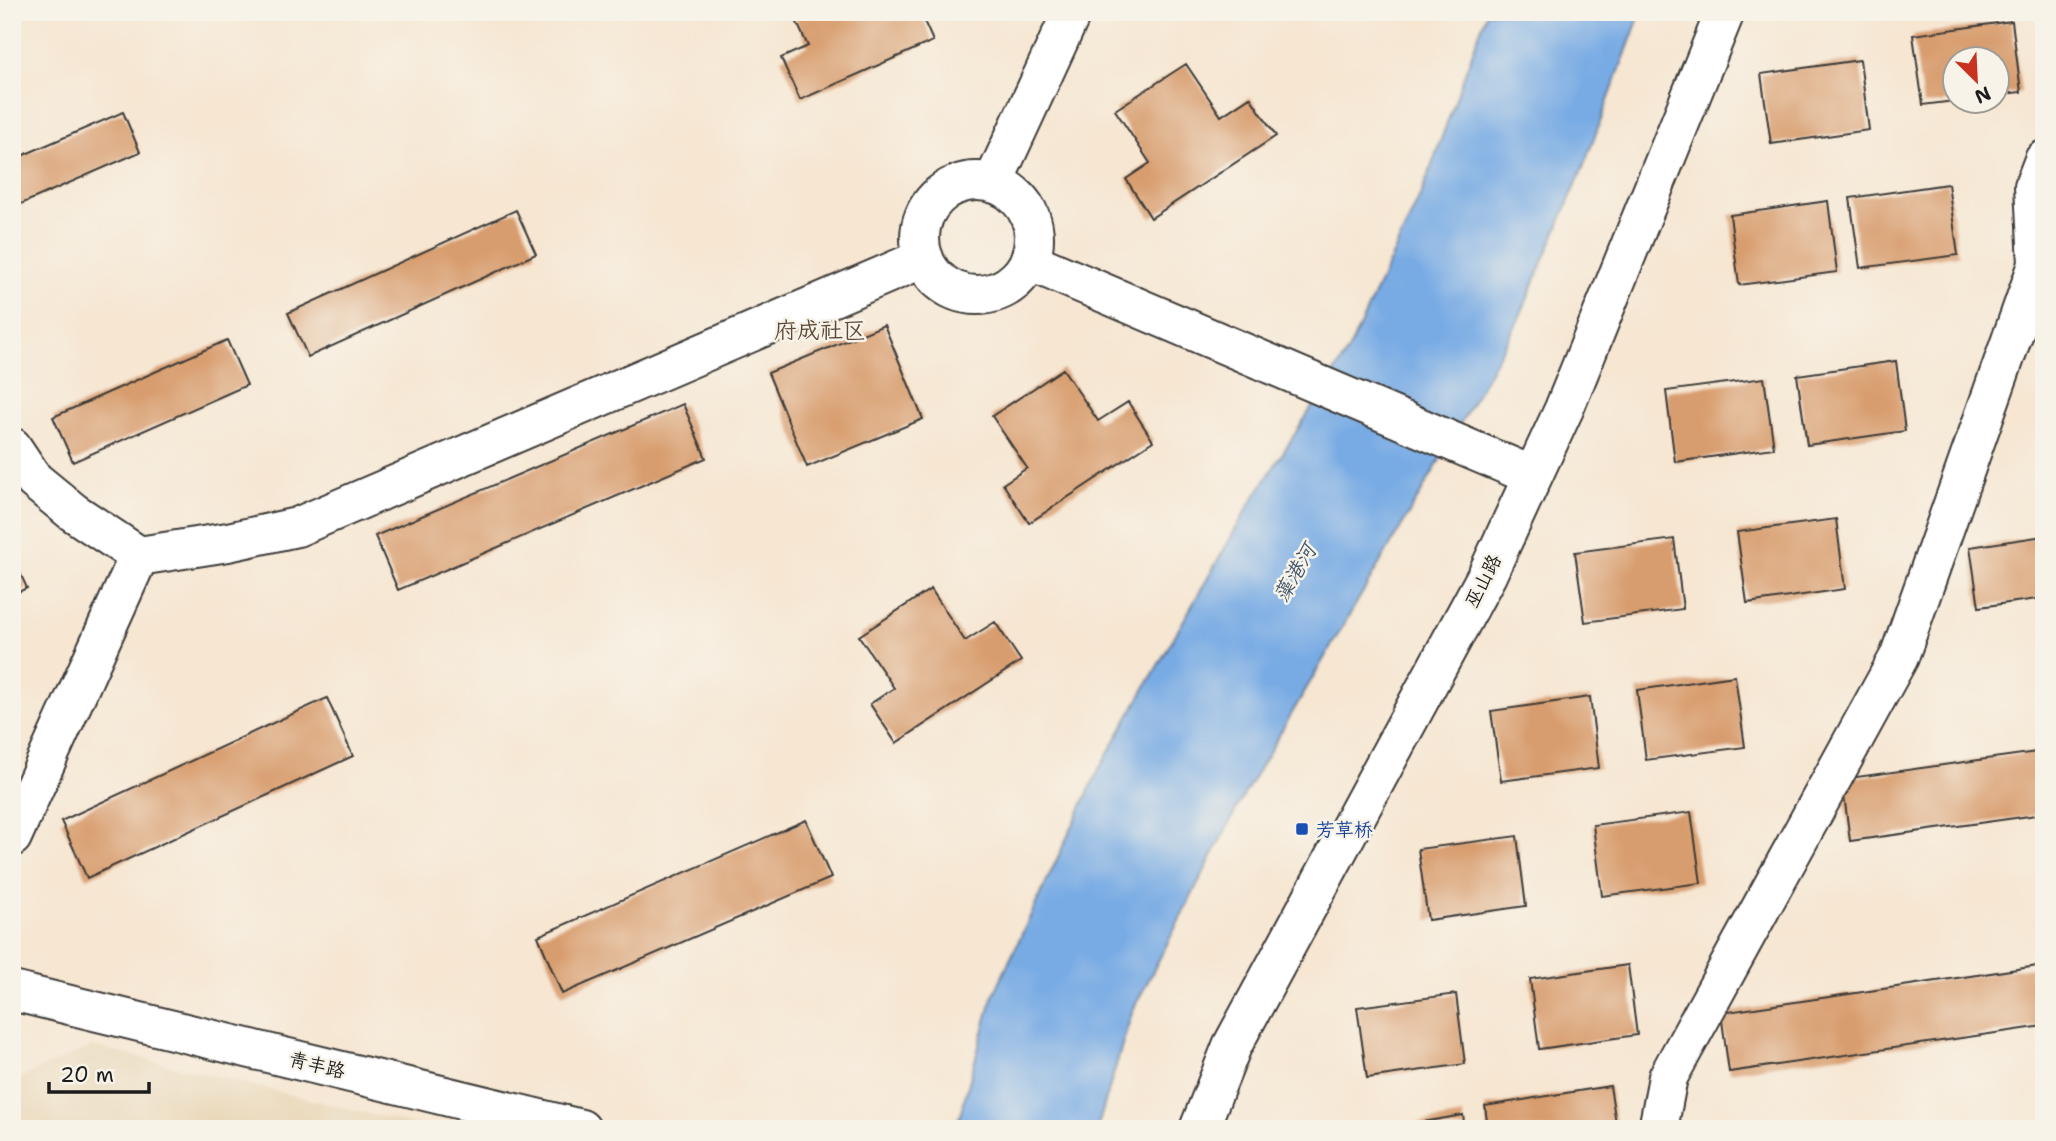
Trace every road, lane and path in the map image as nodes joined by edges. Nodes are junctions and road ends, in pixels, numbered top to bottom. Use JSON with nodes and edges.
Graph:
{"nodes":[{"id":1,"x":1072,"y":12,"type":"edge"},
{"id":2,"x":1724,"y":12,"type":"edge"},
{"id":3,"x":2044,"y":160,"type":"edge"},
{"id":4,"x":993,"y":183,"type":"junction"},
{"id":5,"x":924,"y":258,"type":"junction"},
{"id":6,"x":1029,"y":261,"type":"junction"},
{"id":7,"x":12,"y":447,"type":"edge"},
{"id":8,"x":1533,"y":476,"type":"junction"},
{"id":9,"x":139,"y":556,"type":"junction"},
{"id":10,"x":12,"y":837,"type":"edge"},
{"id":11,"x":14,"y":995,"type":"edge"},
{"id":12,"x":581,"y":1129,"type":"edge"},
{"id":13,"x":1199,"y":1129,"type":"edge"},
{"id":14,"x":1658,"y":1129,"type":"edge"}],
"edges":[{"from":1,"to":4,"type":"street"},
{"from":2,"to":8,"type":"street","name":"巫山路"},
{"from":3,"to":14,"type":"street"},
{"from":4,"to":5,"type":"street"},
{"from":4,"to":6,"type":"street"},
{"from":5,"to":6,"type":"street"},
{"from":5,"to":9,"type":"street"},
{"from":6,"to":8,"type":"street"},
{"from":7,"to":9,"type":"street"},
{"from":8,"to":13,"type":"street","name":"巫山路"},
{"from":9,"to":10,"type":"street"},
{"from":11,"to":12,"type":"street","name":"青丰路"}]}
